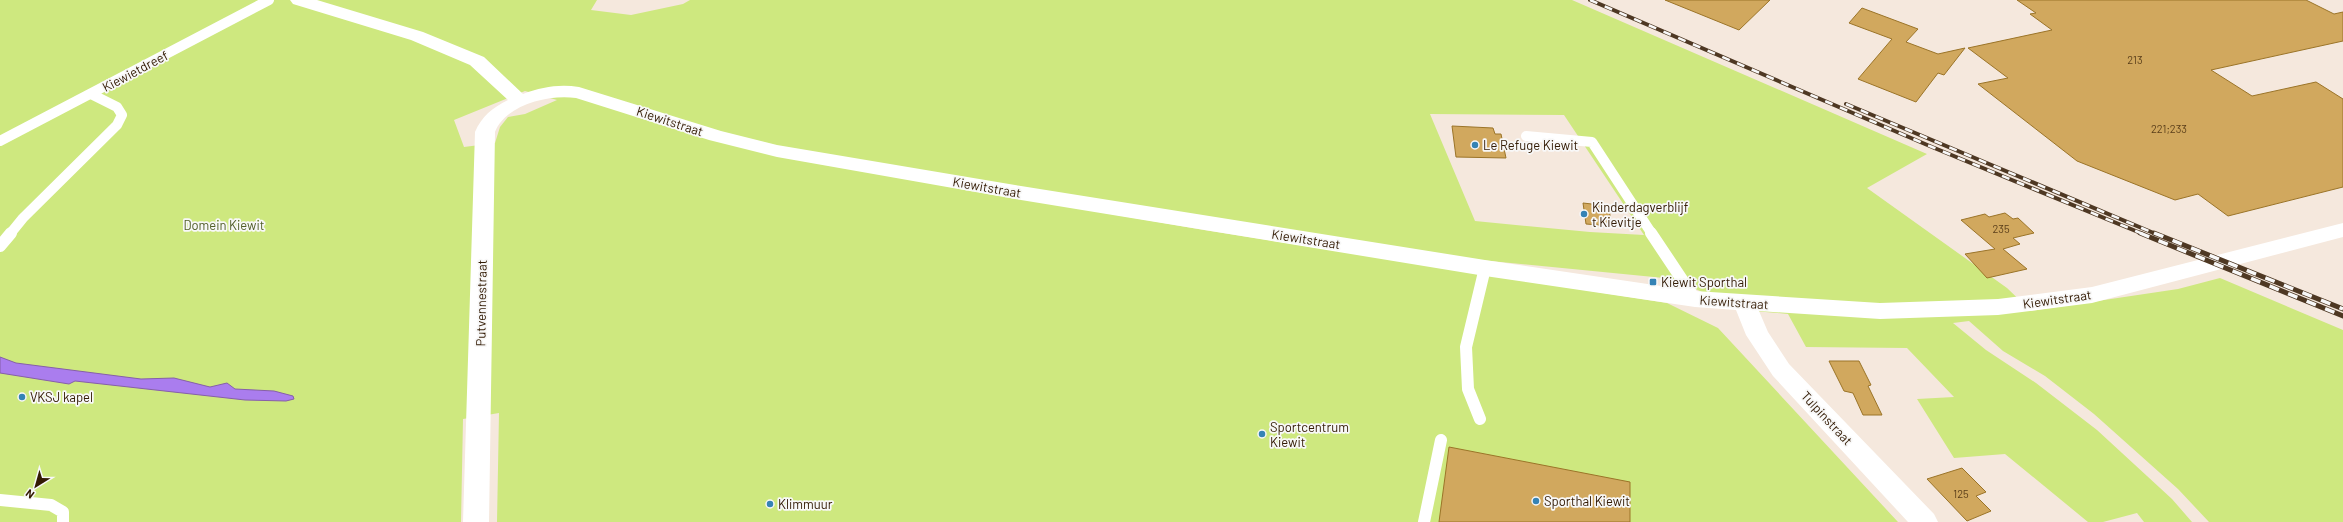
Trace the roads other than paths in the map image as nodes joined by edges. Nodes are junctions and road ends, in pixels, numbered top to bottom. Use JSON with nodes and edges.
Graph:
{"nodes":[{"id":1,"x":269,"y":0,"type":"edge"},
{"id":2,"x":299,"y":0,"type":"edge"},
{"id":3,"x":91,"y":94,"type":"junction"},
{"id":4,"x":520,"y":101,"type":"junction"},
{"id":5,"x":1526,"y":136,"type":"dead end"},
{"id":6,"x":0,"y":141,"type":"edge"},
{"id":7,"x":2343,"y":230,"type":"edge"},
{"id":8,"x":0,"y":246,"type":"edge"},
{"id":9,"x":1485,"y":268,"type":"junction"},
{"id":10,"x":1695,"y":299,"type":"junction"},
{"id":11,"x":1744,"y":303,"type":"junction"},
{"id":12,"x":1480,"y":419,"type":"dead end"},
{"id":13,"x":1441,"y":440,"type":"dead end"},
{"id":14,"x":0,"y":500,"type":"edge"},
{"id":15,"x":63,"y":522,"type":"edge"},
{"id":16,"x":476,"y":522,"type":"edge"},
{"id":17,"x":1424,"y":522,"type":"edge"},
{"id":18,"x":1925,"y":522,"type":"edge"}],
"edges":[{"from":1,"to":3,"type":"lane","name":"Kiewietdreef"},
{"from":2,"to":4,"type":"street"},
{"from":3,"to":6,"type":"lane","name":"Kiewietdreef"},
{"from":3,"to":8,"type":"lane"},
{"from":4,"to":9,"type":"street","name":"Kiewitstraat"},
{"from":4,"to":16,"type":"street","name":"Putvennestraat"},
{"from":5,"to":10,"type":"lane"},
{"from":7,"to":11,"type":"street","name":"Kiewitstraat"},
{"from":9,"to":10,"type":"street","name":"Kiewitstraat"},
{"from":9,"to":12,"type":"lane"},
{"from":10,"to":11,"type":"street","name":"Kiewitstraat"},
{"from":11,"to":18,"type":"street","name":"Tulpinstraat"},
{"from":13,"to":17,"type":"lane"},
{"from":14,"to":15,"type":"lane"}]}
